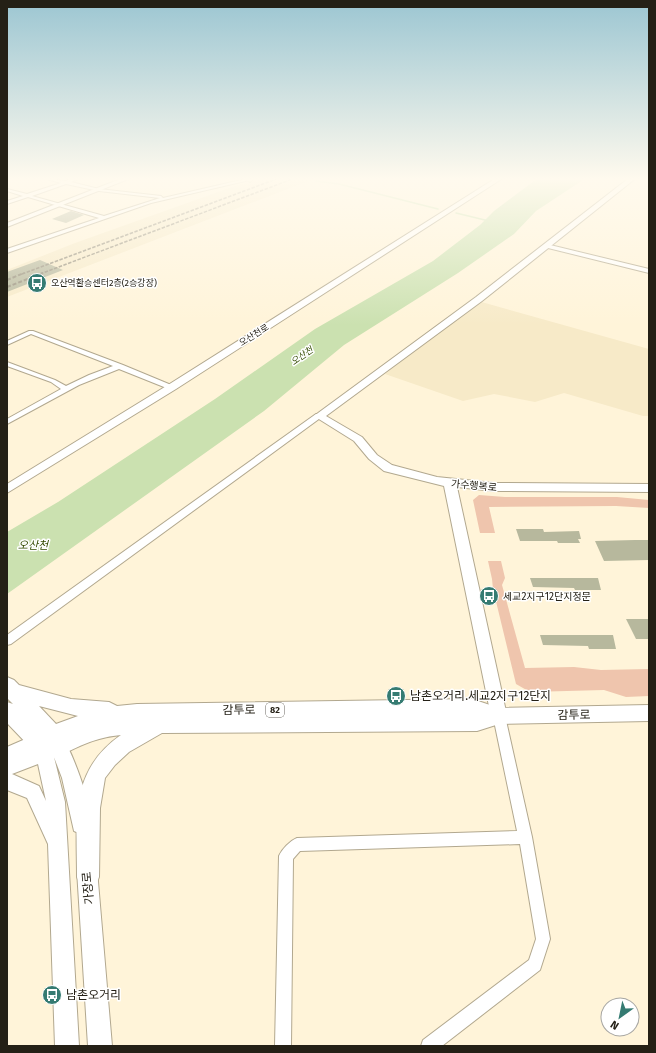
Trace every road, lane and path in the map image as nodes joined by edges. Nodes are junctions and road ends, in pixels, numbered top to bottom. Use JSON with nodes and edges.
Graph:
{"nodes":[{"id":1,"x":76,"y":227,"type":"edge"},
{"id":2,"x":423,"y":227,"type":"edge"},
{"id":3,"x":570,"y":227,"type":"edge"},
{"id":4,"x":546,"y":246,"type":"junction"},
{"id":5,"x":7,"y":251,"type":"edge"},
{"id":6,"x":649,"y":271,"type":"edge"},
{"id":7,"x":7,"y":343,"type":"edge"},
{"id":8,"x":7,"y":364,"type":"edge"},
{"id":9,"x":121,"y":366,"type":"junction"},
{"id":10,"x":172,"y":387,"type":"junction"},
{"id":11,"x":67,"y":389,"type":"junction"},
{"id":12,"x":7,"y":413,"type":"edge"},
{"id":13,"x":319,"y":416,"type":"junction"},
{"id":14,"x":16,"y":417,"type":"junction"},
{"id":15,"x":7,"y":422,"type":"edge"},
{"id":16,"x":450,"y":483,"type":"junction"},
{"id":17,"x":7,"y":488,"type":"edge"},
{"id":18,"x":649,"y":488,"type":"edge"},
{"id":19,"x":7,"y":641,"type":"edge"},
{"id":20,"x":10,"y":688,"type":"edge"},
{"id":21,"x":7,"y":710,"type":"edge"},
{"id":22,"x":137,"y":712,"type":"junction"},
{"id":23,"x":649,"y":713,"type":"edge"},
{"id":24,"x":499,"y":716,"type":"junction"},
{"id":25,"x":163,"y":724,"type":"junction"},
{"id":26,"x":48,"y":743,"type":"junction"},
{"id":27,"x":7,"y":755,"type":"edge"},
{"id":28,"x":7,"y":768,"type":"edge"},
{"id":29,"x":7,"y":782,"type":"edge"},
{"id":30,"x":525,"y":837,"type":"junction"},
{"id":31,"x":59,"y":863,"type":"junction"},
{"id":32,"x":88,"y":877,"type":"junction"},
{"id":33,"x":67,"y":1046,"type":"edge"},
{"id":34,"x":100,"y":1046,"type":"edge"},
{"id":35,"x":283,"y":1046,"type":"edge"},
{"id":36,"x":429,"y":1046,"type":"edge"}],
"edges":[{"from":1,"to":5,"type":"street"},
{"from":2,"to":10,"type":"street","name":"오산천로"},
{"from":3,"to":4,"type":"street"},
{"from":4,"to":6,"type":"street"},
{"from":4,"to":13,"type":"street"},
{"from":7,"to":9,"type":"street"},
{"from":8,"to":11,"type":"street"},
{"from":9,"to":10,"type":"street"},
{"from":9,"to":11,"type":"street"},
{"from":10,"to":17,"type":"street","name":"오산천로"},
{"from":11,"to":14,"type":"street"},
{"from":12,"to":14,"type":"street"},
{"from":13,"to":16,"type":"street","name":"가수행복로"},
{"from":13,"to":19,"type":"street"},
{"from":14,"to":15,"type":"street"},
{"from":16,"to":18,"type":"street","name":"가수행복로"},
{"from":16,"to":24,"type":"street"},
{"from":20,"to":22,"type":"main road"},
{"from":20,"to":26,"type":"main road"},
{"from":21,"to":26,"type":"main road"},
{"from":22,"to":24,"type":"main road","name":"감투로","number":"82"},
{"from":22,"to":26,"type":"main road","name":"감투로","number":"82"},
{"from":23,"to":24,"type":"main road","name":"감투로"},
{"from":24,"to":25,"type":"main road","name":"감투로"},
{"from":24,"to":30,"type":"street"},
{"from":25,"to":26,"type":"main road","name":"감투로"},
{"from":25,"to":32,"type":"main road"},
{"from":26,"to":27,"type":"street"},
{"from":26,"to":28,"type":"street"},
{"from":26,"to":31,"type":"street"},
{"from":26,"to":32,"type":"street","name":"가장로"},
{"from":29,"to":31,"type":"street"},
{"from":30,"to":35,"type":"street"},
{"from":30,"to":36,"type":"street"},
{"from":31,"to":33,"type":"street"},
{"from":32,"to":34,"type":"street","name":"가장로"}]}
